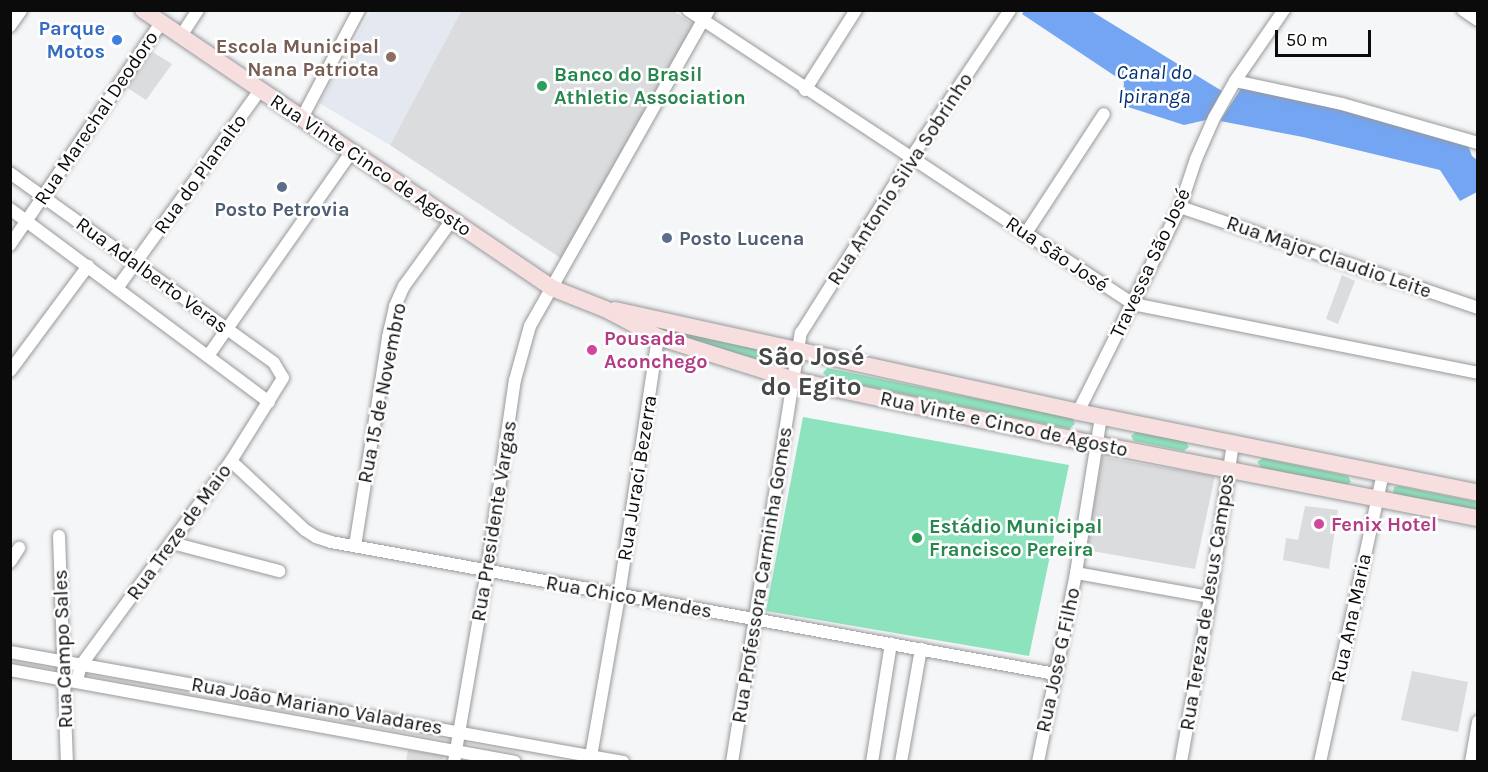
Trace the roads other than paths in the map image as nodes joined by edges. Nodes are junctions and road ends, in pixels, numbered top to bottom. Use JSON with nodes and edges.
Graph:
{"nodes":[{"id":1,"x":21,"y":10,"type":"edge"},
{"id":2,"x":143,"y":10,"type":"edge"},
{"id":3,"x":198,"y":10,"type":"edge"},
{"id":4,"x":359,"y":10,"type":"edge"},
{"id":5,"x":688,"y":10,"type":"edge"},
{"id":6,"x":856,"y":10,"type":"edge"},
{"id":7,"x":1010,"y":10,"type":"edge"},
{"id":8,"x":1284,"y":10,"type":"edge"},
{"id":9,"x":1463,"y":10,"type":"edge"},
{"id":10,"x":706,"y":16,"type":"edge"},
{"id":11,"x":1478,"y":20,"type":"edge"},
{"id":12,"x":161,"y":23,"type":"junction"},
{"id":13,"x":10,"y":26,"type":"edge"},
{"id":14,"x":181,"y":36,"type":"junction"},
{"id":15,"x":1235,"y":81,"type":"junction"},
{"id":16,"x":261,"y":89,"type":"junction"},
{"id":17,"x":806,"y":90,"type":"junction"},
{"id":18,"x":1104,"y":114,"type":"dead end"},
{"id":19,"x":302,"y":118,"type":"junction"},
{"id":20,"x":1478,"y":142,"type":"edge"},
{"id":21,"x":352,"y":151,"type":"junction"},
{"id":22,"x":911,"y":158,"type":"junction"},
{"id":23,"x":10,"y":173,"type":"edge"},
{"id":24,"x":42,"y":196,"type":"junction"},
{"id":25,"x":1180,"y":207,"type":"junction"},
{"id":26,"x":10,"y":209,"type":"edge"},
{"id":27,"x":452,"y":220,"type":"junction"},
{"id":28,"x":26,"y":221,"type":"junction"},
{"id":29,"x":1026,"y":233,"type":"junction"},
{"id":30,"x":10,"y":245,"type":"edge"},
{"id":31,"x":135,"y":263,"type":"junction"},
{"id":32,"x":88,"y":266,"type":"junction"},
{"id":33,"x":118,"y":287,"type":"junction"},
{"id":34,"x":552,"y":288,"type":"junction"},
{"id":35,"x":1132,"y":304,"type":"junction"},
{"id":36,"x":1478,"y":308,"type":"edge"},
{"id":37,"x":605,"y":309,"type":"junction"},
{"id":38,"x":227,"y":329,"type":"junction"},
{"id":39,"x":658,"y":337,"type":"junction"},
{"id":40,"x":798,"y":352,"type":"junction"},
{"id":41,"x":208,"y":356,"type":"junction"},
{"id":42,"x":10,"y":370,"type":"edge"},
{"id":43,"x":1478,"y":373,"type":"edge"},
{"id":44,"x":794,"y":380,"type":"junction"},
{"id":45,"x":281,"y":384,"type":"joint"},
{"id":46,"x":269,"y":402,"type":"junction"},
{"id":47,"x":1078,"y":412,"type":"junction"},
{"id":48,"x":1101,"y":417,"type":"junction"},
{"id":49,"x":1233,"y":443,"type":"junction"},
{"id":50,"x":1096,"y":444,"type":"junction"},
{"id":51,"x":231,"y":461,"type":"junction"},
{"id":52,"x":1228,"y":468,"type":"junction"},
{"id":53,"x":1383,"y":474,"type":"junction"},
{"id":54,"x":1478,"y":493,"type":"edge"},
{"id":55,"x":1377,"y":498,"type":"junction"},
{"id":56,"x":1478,"y":518,"type":"edge"},
{"id":57,"x":59,"y":536,"type":"dead end"},
{"id":58,"x":171,"y":543,"type":"junction"},
{"id":59,"x":355,"y":546,"type":"junction"},
{"id":60,"x":19,"y":548,"type":"dead end"},
{"id":61,"x":10,"y":562,"type":"edge"},
{"id":62,"x":279,"y":571,"type":"dead end"},
{"id":63,"x":487,"y":571,"type":"junction"},
{"id":64,"x":1076,"y":573,"type":"junction"},
{"id":65,"x":619,"y":595,"type":"junction"},
{"id":66,"x":1210,"y":597,"type":"junction"},
{"id":67,"x":755,"y":619,"type":"junction"},
{"id":68,"x":891,"y":644,"type":"junction"},
{"id":69,"x":921,"y":649,"type":"junction"},
{"id":70,"x":10,"y":652,"type":"edge"},
{"id":71,"x":63,"y":662,"type":"junction"},
{"id":72,"x":81,"y":664,"type":"junction"},
{"id":73,"x":10,"y":670,"type":"edge"},
{"id":74,"x":1055,"y":674,"type":"junction"},
{"id":75,"x":63,"y":679,"type":"junction"},
{"id":76,"x":77,"y":680,"type":"junction"},
{"id":77,"x":1478,"y":722,"type":"edge"},
{"id":78,"x":459,"y":731,"type":"junction"},
{"id":79,"x":455,"y":756,"type":"edge"},
{"id":80,"x":590,"y":759,"type":"edge"},
{"id":81,"x":67,"y":762,"type":"edge"},
{"id":82,"x":515,"y":762,"type":"edge"},
{"id":83,"x":622,"y":762,"type":"edge"},
{"id":84,"x":732,"y":762,"type":"edge"},
{"id":85,"x":872,"y":762,"type":"edge"},
{"id":86,"x":900,"y":762,"type":"edge"},
{"id":87,"x":1038,"y":762,"type":"edge"},
{"id":88,"x":1181,"y":762,"type":"edge"},
{"id":89,"x":1320,"y":762,"type":"edge"},
{"id":90,"x":1471,"y":762,"type":"edge"}],
"edges":[{"from":1,"to":13,"type":"street"},
{"from":2,"to":12,"type":"main road","name":"Rua Vinte Cinco de Agosto"},
{"from":3,"to":14,"type":"street"},
{"from":4,"to":19,"type":"street"},
{"from":5,"to":10,"type":"street","name":"Rua São José"},
{"from":6,"to":17,"type":"street"},
{"from":7,"to":22,"type":"street","name":"Rua Antonio Silva Sobrinho"},
{"from":8,"to":15,"type":"street","name":"Travessa São José"},
{"from":9,"to":11,"type":"street"},
{"from":10,"to":17,"type":"street","name":"Rua São José"},
{"from":10,"to":34,"type":"street","name":"Rua Presidente Vargas"},
{"from":12,"to":14,"type":"main road","name":"Rua Vinte Cinco de Agosto"},
{"from":12,"to":24,"type":"street","name":"Rua Marechal Deodoro"},
{"from":14,"to":16,"type":"main road","name":"Rua Vinte Cinco de Agosto"},
{"from":15,"to":20,"type":"street"},
{"from":15,"to":25,"type":"street","name":"Travessa São José"},
{"from":16,"to":19,"type":"main road","name":"Rua Vinte Cinco de Agosto"},
{"from":16,"to":31,"type":"street","name":"Rua do Planalto"},
{"from":17,"to":22,"type":"street","name":"Rua São José"},
{"from":18,"to":29,"type":"street"},
{"from":19,"to":21,"type":"main road","name":"Rua Vinte Cinco de Agosto"},
{"from":21,"to":27,"type":"main road","name":"Rua Vinte Cinco de Agosto"},
{"from":21,"to":38,"type":"street"},
{"from":22,"to":29,"type":"street","name":"Rua São José"},
{"from":22,"to":40,"type":"street","name":"Rua Antonio Silva Sobrinho"},
{"from":23,"to":24,"type":"street","name":"Rua Adalberto Veras"},
{"from":24,"to":28,"type":"street","name":"Rua Marechal Deodoro"},
{"from":24,"to":31,"type":"street","name":"Rua Adalberto Veras"},
{"from":25,"to":35,"type":"street","name":"Travessa São José"},
{"from":25,"to":36,"type":"street","name":"Rua Major Claudio Leite"},
{"from":26,"to":28,"type":"street","name":"Rua Adalberto Veras"},
{"from":27,"to":34,"type":"main road","name":"Rua Vinte Cinco de Agosto"},
{"from":27,"to":59,"type":"street","name":"Rua 15 de Novembro"},
{"from":28,"to":30,"type":"street","name":"Rua Marechal Deodoro"},
{"from":28,"to":32,"type":"street","name":"Rua Adalberto Veras"},
{"from":29,"to":35,"type":"street","name":"Rua São José"},
{"from":31,"to":33,"type":"street","name":"Rua do Planalto"},
{"from":31,"to":38,"type":"street","name":"Rua Adalberto Veras"},
{"from":32,"to":33,"type":"street","name":"Rua Adalberto Veras"},
{"from":32,"to":42,"type":"street"},
{"from":33,"to":41,"type":"street","name":"Rua Adalberto Veras"},
{"from":34,"to":37,"type":"main road","name":"Rua Vinte Cinco de Agosto"},
{"from":34,"to":63,"type":"street","name":"Rua Presidente Vargas"},
{"from":35,"to":43,"type":"street","name":"Rua São José"},
{"from":35,"to":47,"type":"street","name":"Travessa São José"},
{"from":37,"to":39,"type":"main road","name":"Rua Vinte e Cinco de Agosto"},
{"from":37,"to":40,"type":"main road","name":"Rua Vinte e Cinco de Agosto"},
{"from":38,"to":41,"type":"street"},
{"from":38,"to":45,"type":"street","name":"Rua Adalberto Veras"},
{"from":39,"to":44,"type":"main road","name":"Rua Vinte e Cinco de Agosto"},
{"from":39,"to":65,"type":"street","name":"Rua Juraci Bezerra"},
{"from":40,"to":44,"type":"street","name":"Rua Professora Carminha Gomes"},
{"from":40,"to":47,"type":"main road","name":"Rua Vinte e Cinco de Agosto"},
{"from":41,"to":46,"type":"street","name":"Rua Adalberto Veras"},
{"from":44,"to":50,"type":"main road","name":"Rua Vinte e Cinco de Agosto"},
{"from":44,"to":67,"type":"street","name":"Rua Professora Carminha Gomes"},
{"from":45,"to":46,"type":"street","name":"Rua Treze de Maio"},
{"from":46,"to":51,"type":"street","name":"Rua Treze de Maio"},
{"from":47,"to":48,"type":"main road","name":"Rua Vinte e Cinco de Agosto"},
{"from":48,"to":49,"type":"main road","name":"Rua Vinte e Cinco de Agosto"},
{"from":48,"to":50,"type":"street","name":"Rua Jose G Filho"},
{"from":49,"to":52,"type":"street","name":"Rua Tereza de Jesus Campos"},
{"from":49,"to":53,"type":"main road","name":"Rua Vinte e Cinco de Agosto"},
{"from":50,"to":52,"type":"main road","name":"Rua Vinte e Cinco de Agosto"},
{"from":50,"to":64,"type":"street","name":"Rua Jose G Filho"},
{"from":51,"to":58,"type":"street","name":"Rua Treze de Maio"},
{"from":51,"to":59,"type":"street","name":"Rua Chico Mendes"},
{"from":52,"to":55,"type":"main road","name":"Rua Vinte e Cinco de Agosto"},
{"from":52,"to":66,"type":"street","name":"Rua Tereza de Jesus Campos"},
{"from":53,"to":54,"type":"main road","name":"Rua Vinte e Cinco de Agosto"},
{"from":53,"to":55,"type":"street","name":"Rua Ana Maria"},
{"from":55,"to":56,"type":"main road","name":"Rua Vinte e Cinco de Agosto"},
{"from":55,"to":89,"type":"street","name":"Rua Ana Maria"},
{"from":57,"to":71,"type":"street","name":"Rua Campo Sales"},
{"from":58,"to":62,"type":"street"},
{"from":58,"to":72,"type":"street","name":"Rua Treze de Maio"},
{"from":59,"to":63,"type":"street","name":"Rua Chico Mendes"},
{"from":60,"to":61,"type":"street"},
{"from":63,"to":65,"type":"street","name":"Rua Chico Mendes"},
{"from":63,"to":78,"type":"street","name":"Rua Presidente Vargas"},
{"from":64,"to":66,"type":"street"},
{"from":64,"to":74,"type":"street","name":"Rua Jose G Filho"},
{"from":65,"to":67,"type":"street","name":"Rua Chico Mendes"},
{"from":65,"to":80,"type":"street","name":"Rua Juraci Bezerra"},
{"from":66,"to":88,"type":"street","name":"Rua Tereza de Jesus Campos"},
{"from":67,"to":68,"type":"street","name":"Rua Chico Mendes"},
{"from":67,"to":84,"type":"street","name":"Rua Professora Carminha Gomes"},
{"from":68,"to":69,"type":"street","name":"Rua Chico Mendes"},
{"from":68,"to":85,"type":"street"},
{"from":69,"to":74,"type":"street","name":"Rua Chico Mendes"},
{"from":69,"to":86,"type":"street"},
{"from":70,"to":71,"type":"street","name":"Rua João Mariano Valadares"},
{"from":71,"to":72,"type":"street","name":"Rua João Mariano Valadares"},
{"from":71,"to":75,"type":"street","name":"Rua Campo Sales"},
{"from":72,"to":76,"type":"street","name":"Rua Treze de Maio"},
{"from":72,"to":78,"type":"street","name":"Rua João Mariano Valadares"},
{"from":73,"to":75,"type":"street","name":"Rua João Mariano Valadares"},
{"from":74,"to":87,"type":"street","name":"Rua Jose G Filho"},
{"from":75,"to":76,"type":"street","name":"Rua João Mariano Valadares"},
{"from":75,"to":81,"type":"street","name":"Rua Campo Sales"},
{"from":76,"to":79,"type":"street","name":"Rua João Mariano Valadares"},
{"from":77,"to":90,"type":"street"},
{"from":78,"to":79,"type":"street","name":"Rua Presidente Vargas"},
{"from":78,"to":80,"type":"street","name":"Rua João Mariano Valadares"},
{"from":79,"to":82,"type":"street","name":"Rua João Mariano Valadares"},
{"from":80,"to":83,"type":"street","name":"Rua João Mariano Valadares"}]}
